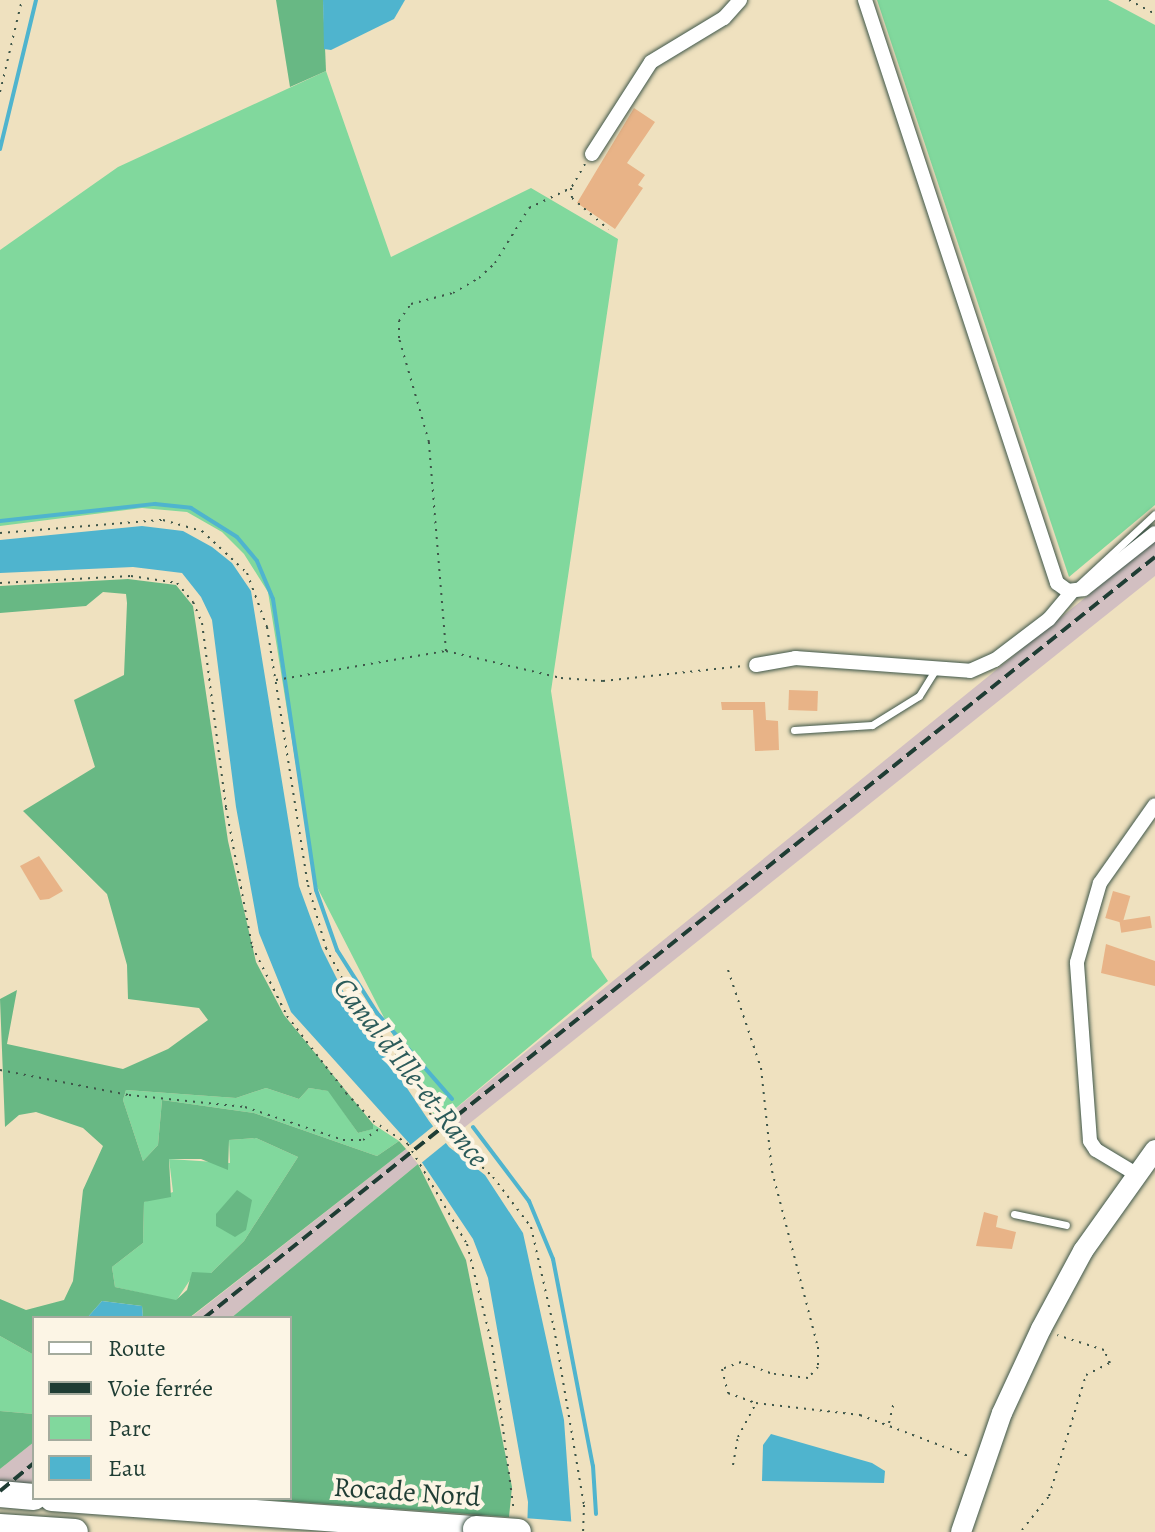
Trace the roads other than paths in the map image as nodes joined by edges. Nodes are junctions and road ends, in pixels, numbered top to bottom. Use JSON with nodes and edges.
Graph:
{"nodes":[{"id":1,"x":740,"y":0,"type":"edge"},
{"id":2,"x":865,"y":0,"type":"edge"},
{"id":3,"x":592,"y":154,"type":"road end"},
{"id":4,"x":1155,"y":514,"type":"edge"},
{"id":5,"x":1155,"y":533,"type":"edge"},
{"id":6,"x":1072,"y":592,"type":"junction"},
{"id":7,"x":756,"y":665,"type":"road end"},
{"id":8,"x":935,"y":670,"type":"junction"},
{"id":9,"x":794,"y":730,"type":"dead end"},
{"id":10,"x":1155,"y":805,"type":"edge"},
{"id":11,"x":1155,"y":1150,"type":"edge"},
{"id":12,"x":1136,"y":1174,"type":"junction"},
{"id":13,"x":1014,"y":1214,"type":"dead end"},
{"id":14,"x":1066,"y":1225,"type":"dead end"},
{"id":15,"x":0,"y":1494,"type":"edge"},
{"id":16,"x":32,"y":1497,"type":"edge"},
{"id":17,"x":79,"y":1500,"type":"edge"},
{"id":18,"x":516,"y":1524,"type":"edge"},
{"id":19,"x":5,"y":1527,"type":"edge"},
{"id":20,"x":75,"y":1532,"type":"edge"},
{"id":21,"x":961,"y":1532,"type":"edge"}],
"edges":[{"from":1,"to":3,"type":"street"},
{"from":2,"to":6,"type":"street"},
{"from":4,"to":6,"type":"lane"},
{"from":5,"to":6,"type":"street"},
{"from":6,"to":8,"type":"street"},
{"from":7,"to":8,"type":"street"},
{"from":8,"to":9,"type":"lane"},
{"from":10,"to":12,"type":"street"},
{"from":11,"to":12,"type":"street"},
{"from":12,"to":21,"type":"street"},
{"from":13,"to":14,"type":"lane"},
{"from":15,"to":16,"type":"highway"},
{"from":17,"to":18,"type":"highway","name":"Rocade Nord","bridge":true},
{"from":19,"to":20,"type":"highway"}]}
